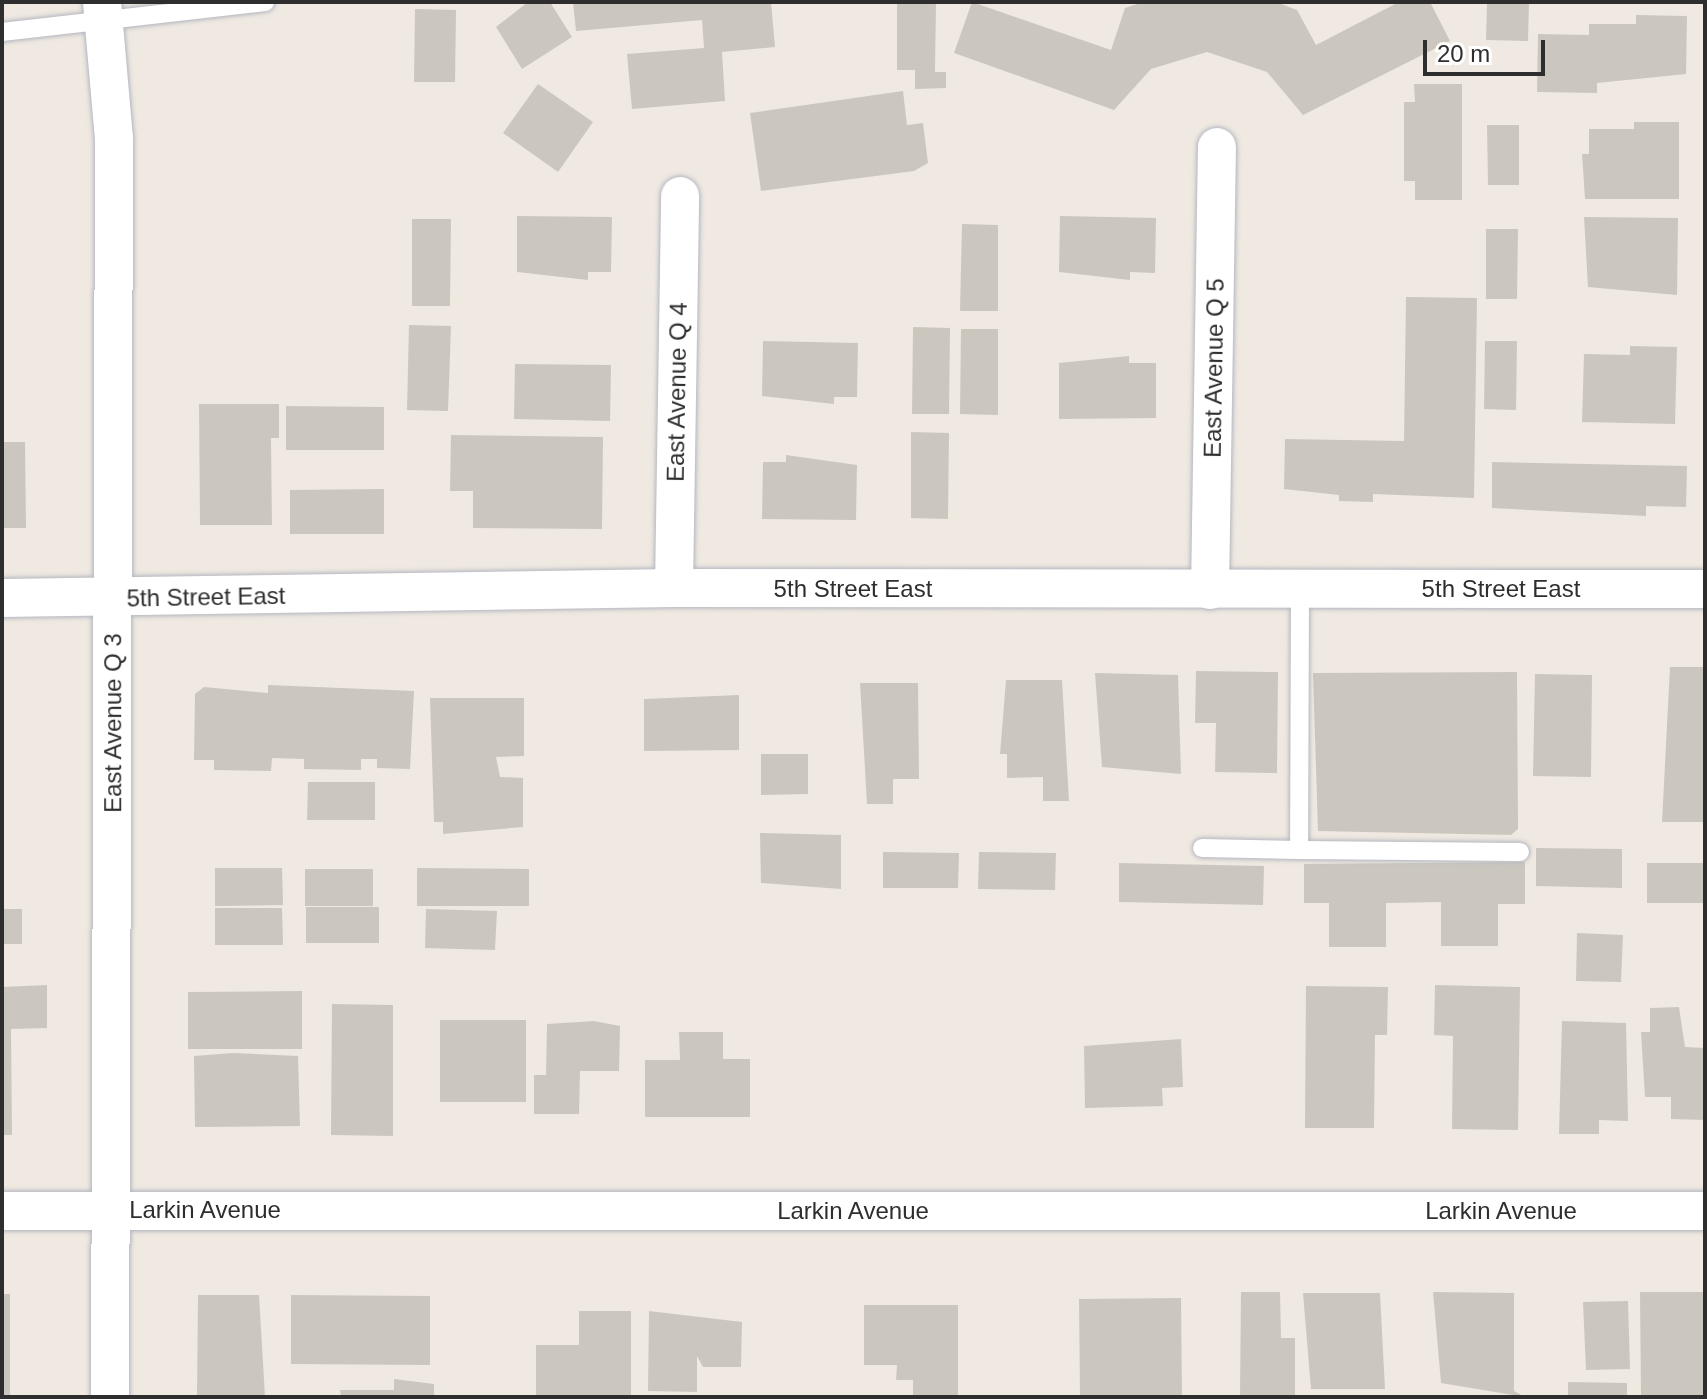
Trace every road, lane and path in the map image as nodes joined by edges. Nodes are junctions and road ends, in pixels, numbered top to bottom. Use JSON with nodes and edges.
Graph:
{"nodes":[{"id":1,"x":265,"y":2,"type":"edge"},
{"id":2,"x":102,"y":11,"type":"edge"},
{"id":3,"x":2,"y":32,"type":"edge"},
{"id":4,"x":1217,"y":147,"type":"dead end"},
{"id":5,"x":680,"y":196,"type":"dead end"},
{"id":6,"x":674,"y":588,"type":"junction"},
{"id":7,"x":1705,"y":589,"type":"edge"},
{"id":8,"x":1210,"y":590,"type":"junction"},
{"id":9,"x":1300,"y":590,"type":"junction"},
{"id":10,"x":2,"y":598,"type":"edge"},
{"id":11,"x":114,"y":599,"type":"junction"},
{"id":12,"x":1202,"y":848,"type":"dead end"},
{"id":13,"x":1299,"y":850,"type":"junction"},
{"id":14,"x":1520,"y":852,"type":"dead end"},
{"id":15,"x":112,"y":1210,"type":"junction"},
{"id":16,"x":2,"y":1211,"type":"edge"},
{"id":17,"x":1705,"y":1211,"type":"edge"},
{"id":18,"x":110,"y":1397,"type":"edge"}],
"edges":[{"from":1,"to":2,"type":"lane"},
{"from":2,"to":3,"type":"lane"},
{"from":2,"to":11,"type":"street","name":"East Avenue Q 3"},
{"from":4,"to":8,"type":"street","name":"East Avenue Q 5"},
{"from":5,"to":6,"type":"street","name":"East Avenue Q 4"},
{"from":6,"to":8,"type":"street","name":"5th Street East"},
{"from":6,"to":11,"type":"street","name":"5th Street East"},
{"from":7,"to":9,"type":"street","name":"5th Street East"},
{"from":8,"to":9,"type":"street","name":"5th Street East"},
{"from":9,"to":13,"type":"lane"},
{"from":10,"to":11,"type":"street","name":"5th Street East"},
{"from":11,"to":15,"type":"street","name":"East Avenue Q 3"},
{"from":12,"to":13,"type":"lane"},
{"from":13,"to":14,"type":"lane"},
{"from":15,"to":16,"type":"street","name":"Larkin Avenue"},
{"from":15,"to":17,"type":"street","name":"Larkin Avenue"},
{"from":15,"to":18,"type":"street","name":"East Avenue Q 3"}]}
